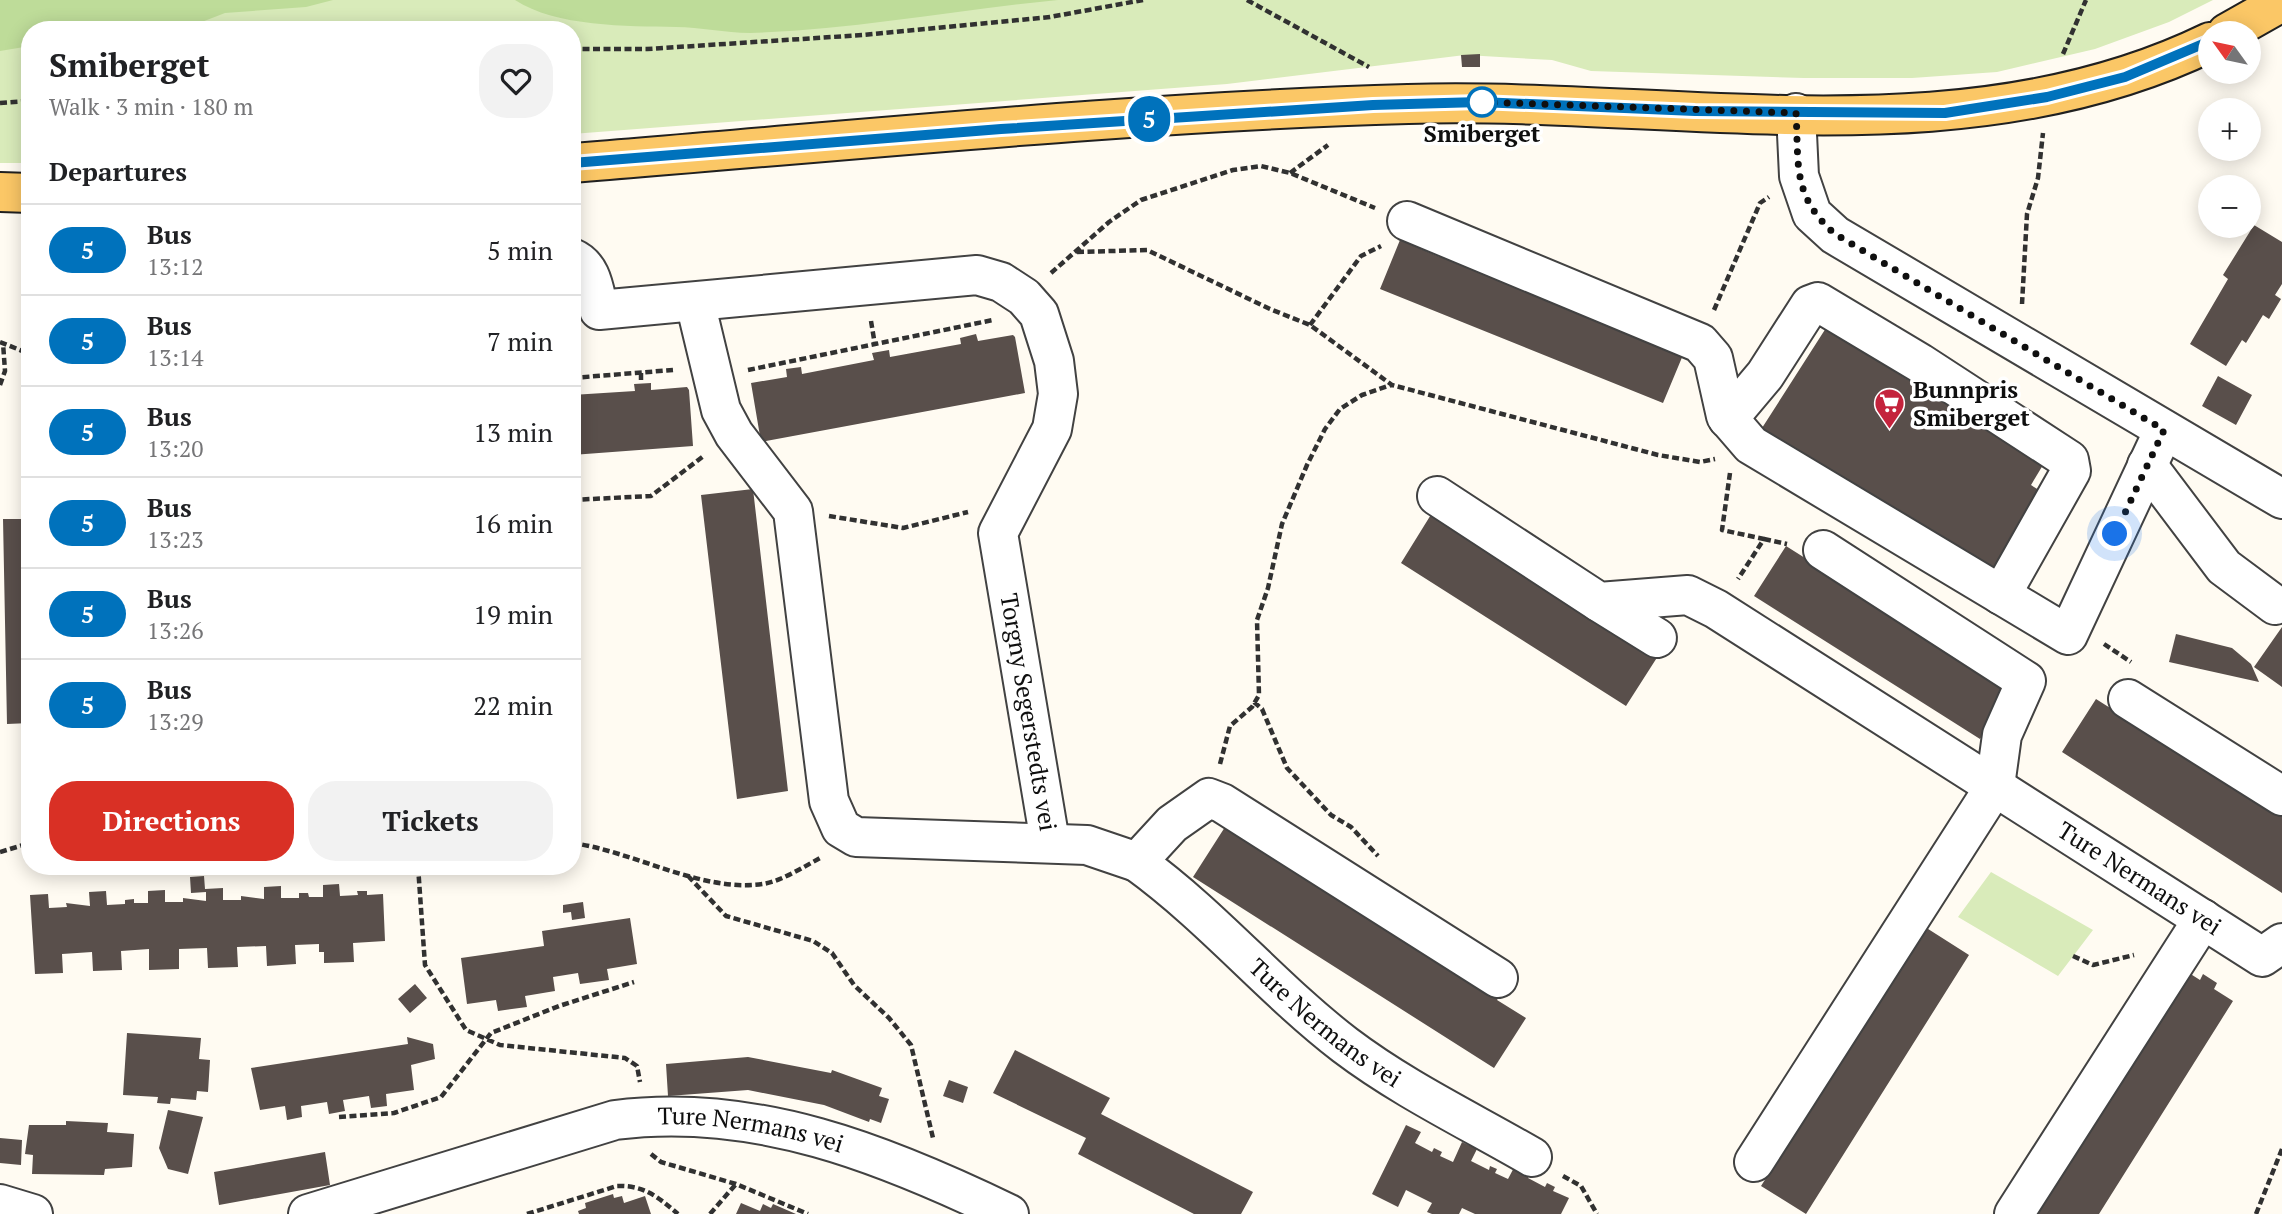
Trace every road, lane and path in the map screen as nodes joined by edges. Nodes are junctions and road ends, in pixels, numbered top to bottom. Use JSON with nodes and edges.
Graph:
{"nodes":[{"id":1,"x":1143,"y":0,"type":"edge"},
{"id":2,"x":2086,"y":0,"type":"edge"},
{"id":3,"x":2282,"y":2,"type":"edge"},
{"id":4,"x":2248,"y":21,"type":"edge"},
{"id":5,"x":2198,"y":46,"type":"edge"},
{"id":6,"x":581,"y":49,"type":"edge"},
{"id":7,"x":2047,"y":97,"type":"junction"},
{"id":8,"x":21,"y":102,"type":"edge"},
{"id":9,"x":0,"y":103,"type":"edge"},
{"id":10,"x":1796,"y":113,"type":"junction"},
{"id":11,"x":581,"y":162,"type":"edge"},
{"id":12,"x":0,"y":192,"type":"edge"},
{"id":13,"x":21,"y":193,"type":"edge"},
{"id":14,"x":1760,"y":203,"type":"dead end"},
{"id":15,"x":1407,"y":221,"type":"junction"},
{"id":16,"x":1075,"y":252,"type":"junction"},
{"id":17,"x":581,"y":262,"type":"edge"},
{"id":18,"x":1024,"y":297,"type":"junction"},
{"id":19,"x":695,"y":302,"type":"junction"},
{"id":20,"x":1716,"y":303,"type":"dead end"},
{"id":21,"x":586,"y":311,"type":"edge"},
{"id":22,"x":1310,"y":325,"type":"junction"},
{"id":23,"x":967,"y":327,"type":"junction"},
{"id":24,"x":968,"y":336,"type":"dead end"},
{"id":25,"x":2008,"y":338,"type":"junction"},
{"id":26,"x":1,"y":342,"type":"edge"},
{"id":27,"x":879,"y":344,"type":"junction"},
{"id":28,"x":21,"y":350,"type":"edge"},
{"id":29,"x":880,"y":352,"type":"dead end"},
{"id":30,"x":711,"y":367,"type":"junction"},
{"id":31,"x":641,"y":373,"type":"junction"},
{"id":32,"x":581,"y":377,"type":"edge"},
{"id":33,"x":641,"y":383,"type":"dead end"},
{"id":34,"x":0,"y":385,"type":"edge"},
{"id":35,"x":1392,"y":385,"type":"junction"},
{"id":36,"x":2164,"y":430,"type":"junction"},
{"id":37,"x":734,"y":434,"type":"junction"},
{"id":38,"x":1737,"y":440,"type":"junction"},
{"id":39,"x":2147,"y":465,"type":"junction"},
{"id":40,"x":1437,"y":496,"type":"dead end"},
{"id":41,"x":2282,"y":499,"type":"edge"},
{"id":42,"x":581,"y":500,"type":"edge"},
{"id":43,"x":1013,"y":502,"type":"junction"},
{"id":44,"x":793,"y":511,"type":"junction"},
{"id":45,"x":1824,"y":550,"type":"dead end"},
{"id":46,"x":1740,"y":576,"type":"dead end"},
{"id":47,"x":2001,"y":595,"type":"junction"},
{"id":48,"x":1600,"y":602,"type":"junction"},
{"id":49,"x":2275,"y":605,"type":"dead end"},
{"id":50,"x":1657,"y":638,"type":"dead end"},
{"id":51,"x":2128,"y":699,"type":"dead end"},
{"id":52,"x":1254,"y":702,"type":"junction"},
{"id":53,"x":1995,"y":786,"type":"junction"},
{"id":54,"x":2282,"y":796,"type":"edge"},
{"id":55,"x":1209,"y":798,"type":"junction"},
{"id":56,"x":856,"y":836,"type":"junction"},
{"id":57,"x":1049,"y":842,"type":"junction"},
{"id":58,"x":21,"y":846,"type":"edge"},
{"id":59,"x":581,"y":846,"type":"edge"},
{"id":60,"x":0,"y":852,"type":"edge"},
{"id":61,"x":1381,"y":859,"type":"dead end"},
{"id":62,"x":1138,"y":862,"type":"junction"},
{"id":63,"x":419,"y":875,"type":"edge"},
{"id":64,"x":688,"y":876,"type":"junction"},
{"id":65,"x":2203,"y":919,"type":"junction"},
{"id":66,"x":2073,"y":956,"type":"dead end"},
{"id":67,"x":2275,"y":957,"type":"edge"},
{"id":68,"x":2176,"y":961,"type":"junction"},
{"id":69,"x":1498,"y":978,"type":"dead end"},
{"id":70,"x":634,"y":982,"type":"dead end"},
{"id":71,"x":483,"y":1040,"type":"junction"},
{"id":72,"x":645,"y":1116,"type":"junction"},
{"id":73,"x":339,"y":1117,"type":"dead end"},
{"id":74,"x":2282,"y":1149,"type":"edge"},
{"id":75,"x":1532,"y":1157,"type":"joint"},
{"id":76,"x":1755,"y":1162,"type":"dead end"},
{"id":77,"x":922,"y":1174,"type":"junction"},
{"id":78,"x":736,"y":1184,"type":"junction"},
{"id":79,"x":0,"y":1204,"type":"edge"},
{"id":80,"x":33,"y":1214,"type":"edge"},
{"id":81,"x":308,"y":1214,"type":"edge"},
{"id":82,"x":527,"y":1214,"type":"edge"},
{"id":83,"x":678,"y":1214,"type":"edge"},
{"id":84,"x":710,"y":1214,"type":"edge"},
{"id":85,"x":808,"y":1214,"type":"edge"},
{"id":86,"x":1009,"y":1214,"type":"edge"},
{"id":87,"x":1597,"y":1214,"type":"edge"},
{"id":88,"x":2014,"y":1214,"type":"edge"},
{"id":89,"x":2256,"y":1214,"type":"edge"}],
"edges":[{"from":1,"to":6,"type":"path"},
{"from":2,"to":7,"type":"path"},
{"from":3,"to":4,"type":"main road"},
{"from":5,"to":7,"type":"main road"},
{"from":7,"to":10,"type":"main road"},
{"from":7,"to":25,"type":"path"},
{"from":8,"to":9,"type":"path"},
{"from":10,"to":11,"type":"main road"},
{"from":10,"to":25,"type":"street"},
{"from":12,"to":13,"type":"main road"},
{"from":14,"to":20,"type":"path"},
{"from":15,"to":16,"type":"path"},
{"from":15,"to":22,"type":"path"},
{"from":15,"to":38,"type":"street"},
{"from":16,"to":18,"type":"path"},
{"from":16,"to":22,"type":"path"},
{"from":17,"to":21,"type":"street","name":"Torgny Segerstedts vei"},
{"from":18,"to":19,"type":"street","name":"Torgny Segerstedts vei"},
{"from":18,"to":23,"type":"path"},
{"from":18,"to":43,"type":"street","name":"Torgny Segerstedts vei"},
{"from":19,"to":21,"type":"street","name":"Torgny Segerstedts vei"},
{"from":19,"to":30,"type":"street"},
{"from":22,"to":35,"type":"path"},
{"from":23,"to":24,"type":"path"},
{"from":23,"to":27,"type":"path"},
{"from":25,"to":36,"type":"street"},
{"from":26,"to":28,"type":"path"},
{"from":26,"to":34,"type":"path"},
{"from":27,"to":29,"type":"path"},
{"from":27,"to":30,"type":"path"},
{"from":30,"to":31,"type":"path"},
{"from":30,"to":37,"type":"street"},
{"from":31,"to":32,"type":"path"},
{"from":31,"to":33,"type":"path"},
{"from":35,"to":38,"type":"path"},
{"from":35,"to":52,"type":"path"},
{"from":36,"to":39,"type":"street"},
{"from":36,"to":41,"type":"street"},
{"from":37,"to":42,"type":"path"},
{"from":37,"to":44,"type":"street"},
{"from":38,"to":46,"type":"path"},
{"from":38,"to":47,"type":"street"},
{"from":38,"to":47,"type":"street"},
{"from":39,"to":47,"type":"street"},
{"from":39,"to":49,"type":"street"},
{"from":40,"to":48,"type":"street"},
{"from":43,"to":44,"type":"path"},
{"from":43,"to":57,"type":"street","name":"Torgny Segerstedts vei"},
{"from":44,"to":56,"type":"street"},
{"from":45,"to":53,"type":"street"},
{"from":48,"to":50,"type":"street"},
{"from":48,"to":53,"type":"street","name":"Ture Nermans vei"},
{"from":51,"to":54,"type":"street"},
{"from":52,"to":55,"type":"path"},
{"from":52,"to":61,"type":"path"},
{"from":53,"to":65,"type":"street","name":"Ture Nermans vei"},
{"from":53,"to":76,"type":"street"},
{"from":55,"to":62,"type":"street"},
{"from":55,"to":69,"type":"street"},
{"from":56,"to":57,"type":"street","name":"Torgny Segerstedts vei"},
{"from":56,"to":64,"type":"path"},
{"from":57,"to":62,"type":"street"},
{"from":58,"to":60,"type":"path"},
{"from":59,"to":64,"type":"path"},
{"from":62,"to":75,"type":"street","name":"Ture Nermans vei"},
{"from":63,"to":71,"type":"path"},
{"from":64,"to":77,"type":"path"},
{"from":65,"to":67,"type":"street","name":"Ture Nermans vei"},
{"from":65,"to":68,"type":"street"},
{"from":66,"to":68,"type":"path"},
{"from":68,"to":88,"type":"street"},
{"from":70,"to":71,"type":"path"},
{"from":71,"to":72,"type":"path","name":"Ture Nermans vei"},
{"from":71,"to":73,"type":"path"},
{"from":72,"to":77,"type":"street","name":"Ture Nermans vei"},
{"from":72,"to":78,"type":"path"},
{"from":72,"to":81,"type":"street","name":"Ture Nermans vei"},
{"from":74,"to":89,"type":"path"},
{"from":75,"to":87,"type":"path"},
{"from":77,"to":86,"type":"street","name":"Ture Nermans vei"},
{"from":78,"to":84,"type":"path"},
{"from":78,"to":85,"type":"path"},
{"from":79,"to":80,"type":"street"},
{"from":82,"to":83,"type":"path"}]}
